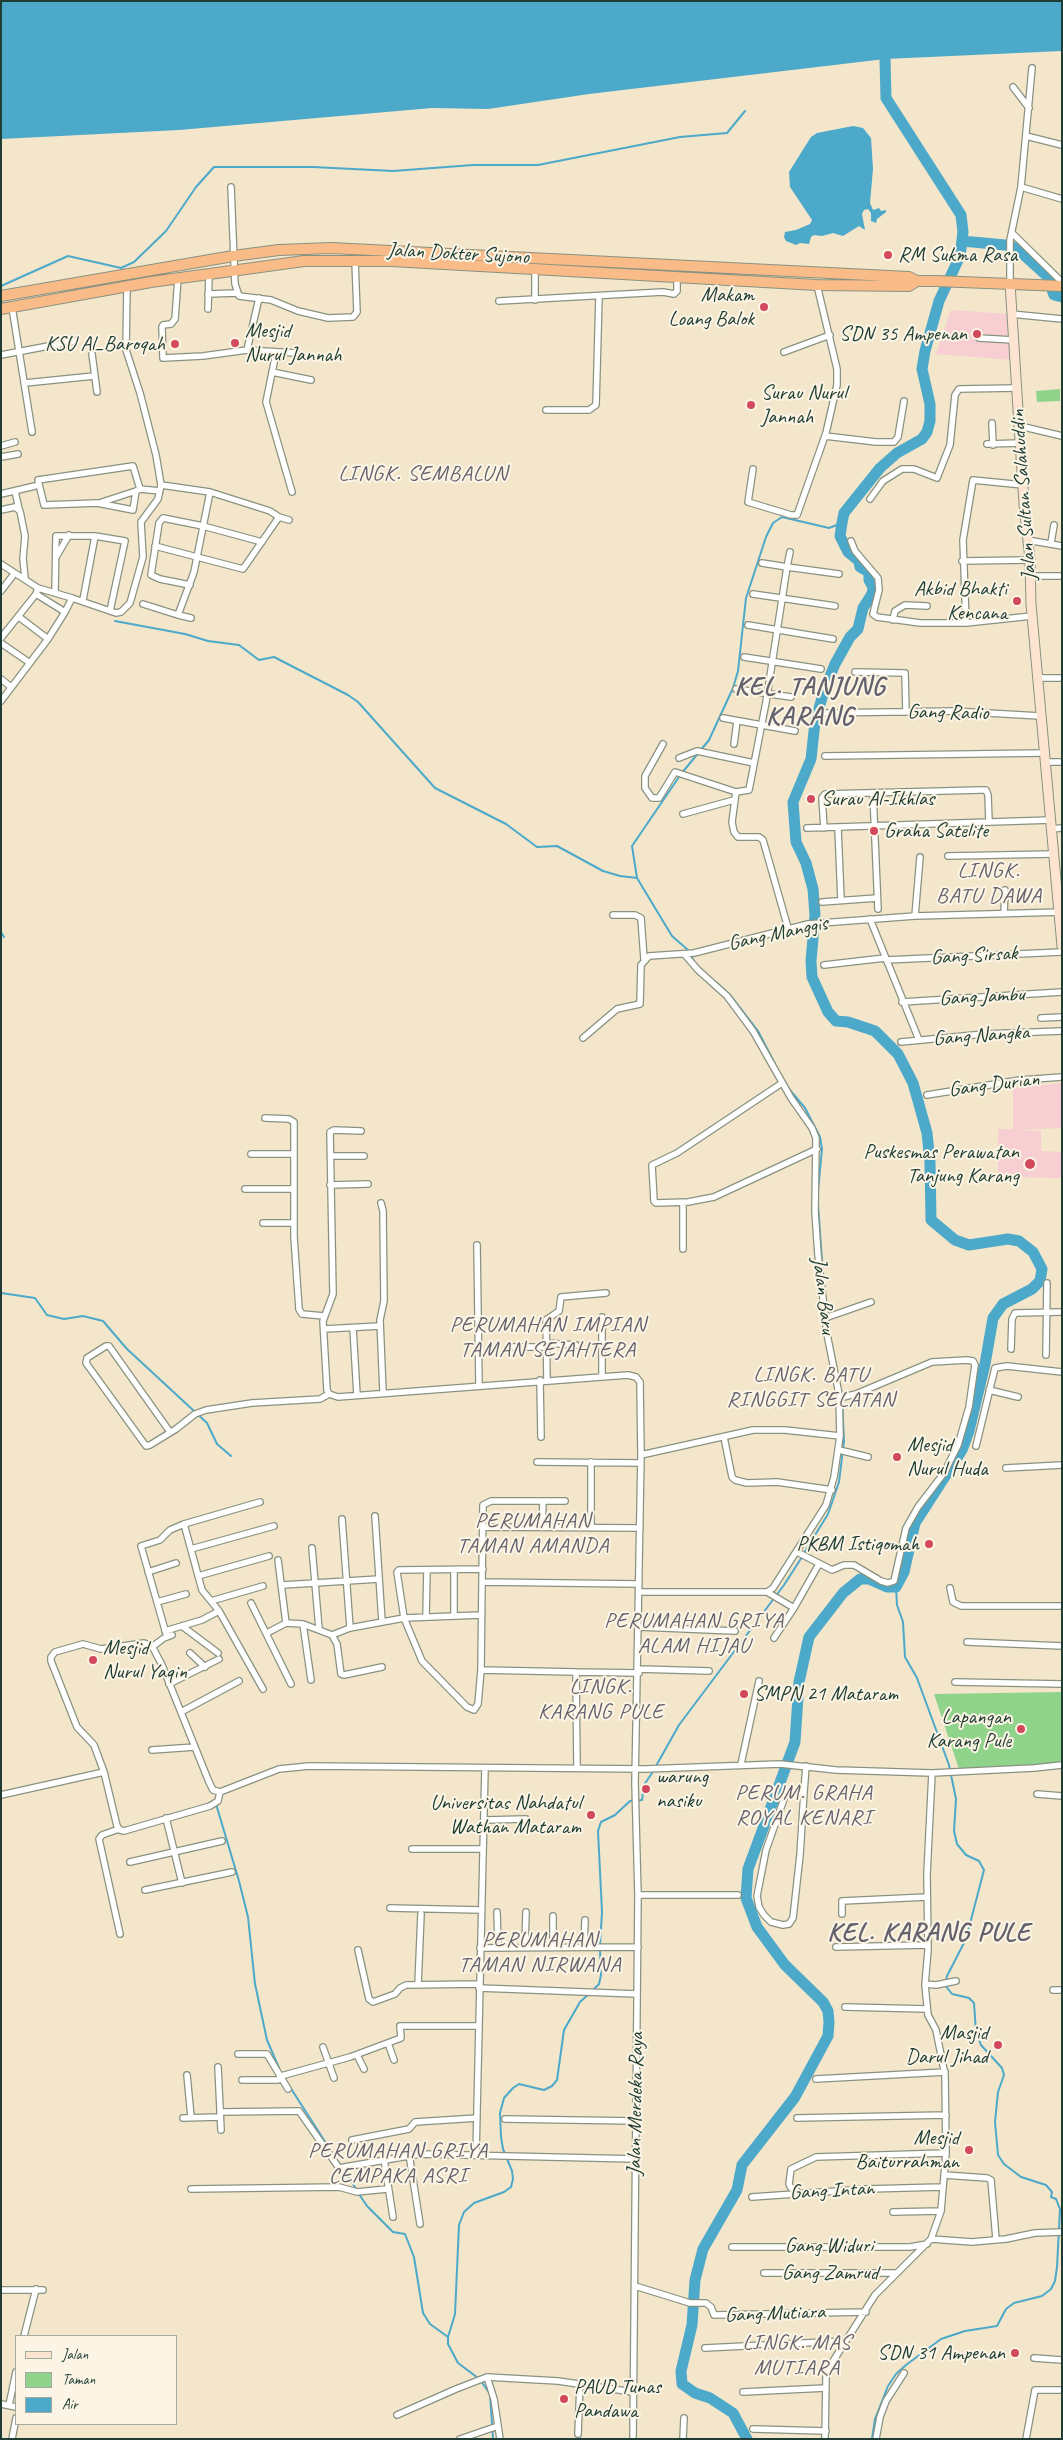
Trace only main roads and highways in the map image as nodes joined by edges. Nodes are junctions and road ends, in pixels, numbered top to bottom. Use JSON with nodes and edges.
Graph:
{"nodes":[{"id":1,"x":391,"y":256,"type":"junction"},
{"id":2,"x":710,"y":268,"type":"junction"},
{"id":3,"x":711,"y":280,"type":"junction"},
{"id":4,"x":917,"y":281,"type":"junction"},
{"id":5,"x":1010,"y":283,"type":"junction"},
{"id":6,"x":1060,"y":285,"type":"edge"},
{"id":7,"x":40,"y":290,"type":"junction"},
{"id":8,"x":1,"y":296,"type":"edge"},
{"id":9,"x":41,"y":302,"type":"junction"},
{"id":10,"x":7,"y":308,"type":"edge"},
{"id":11,"x":1058,"y":865,"type":"edge"},
{"id":12,"x":1060,"y":912,"type":"edge"},
{"id":13,"x":1062,"y":946,"type":"edge"}],
"edges":[{"from":1,"to":2,"type":"highway","name":"Jalan Dokter Sujono"},
{"from":1,"to":3,"type":"highway","name":"Jalan Dokter Sujono"},
{"from":1,"to":7,"type":"highway","name":"Jalan Dokter Sujono"},
{"from":1,"to":9,"type":"highway","name":"Jalan Dokter Sujono"},
{"from":2,"to":3,"type":"highway"},
{"from":2,"to":4,"type":"highway","name":"Jalan Dokter Sujono"},
{"from":3,"to":4,"type":"highway","name":"Jalan Dokter Sujono"},
{"from":4,"to":5,"type":"highway","name":"Jalan Dokter Sujono"},
{"from":5,"to":6,"type":"highway","name":"Jalan Dokter Sujono"},
{"from":5,"to":11,"type":"main road","name":"Jalan Sultan Salahuddin"},
{"from":7,"to":8,"type":"highway","name":"Jalan Dokter Sujono"},
{"from":7,"to":9,"type":"highway"},
{"from":9,"to":10,"type":"highway","name":"Jalan Dokter Sujono"},
{"from":11,"to":12,"type":"main road","name":"Jalan Sultan Salahuddin"},
{"from":12,"to":13,"type":"main road","name":"Jalan Sultan Salahuddin"}]}
